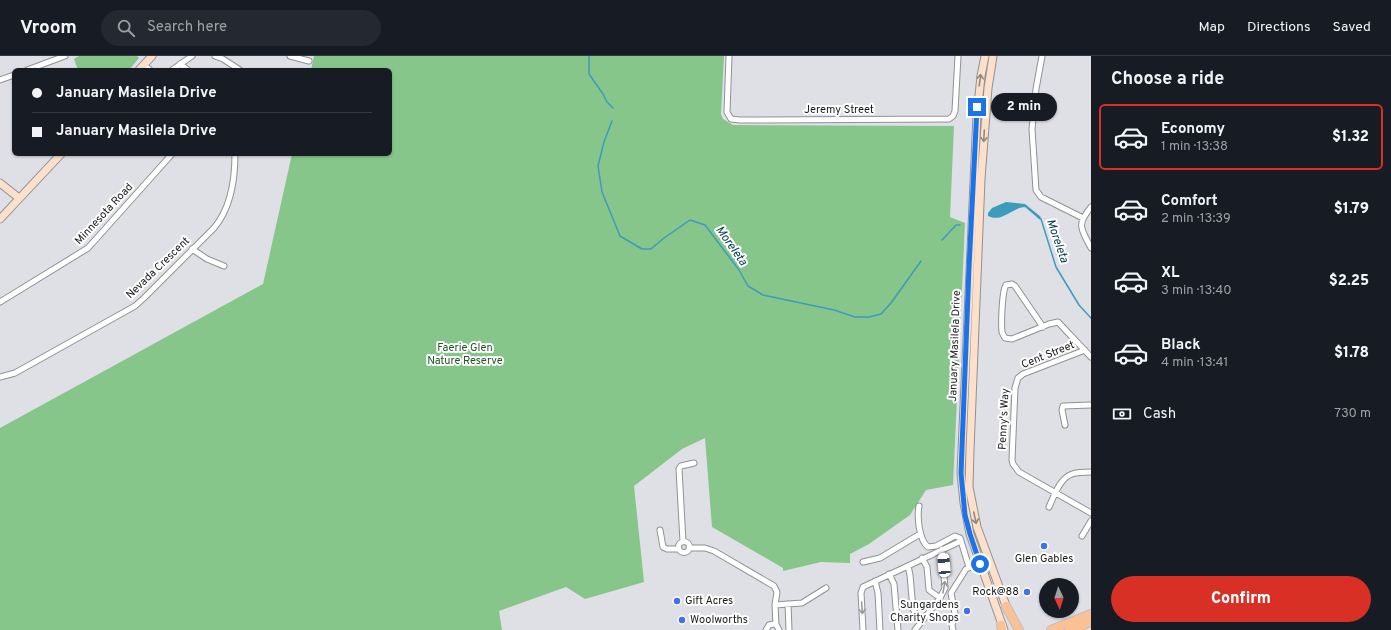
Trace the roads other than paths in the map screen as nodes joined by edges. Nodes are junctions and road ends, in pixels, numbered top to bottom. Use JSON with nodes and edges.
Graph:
{"nodes":[{"id":1,"x":65,"y":56,"type":"edge"},
{"id":2,"x":152,"y":56,"type":"edge"},
{"id":3,"x":192,"y":56,"type":"edge"},
{"id":4,"x":216,"y":56,"type":"edge"},
{"id":5,"x":290,"y":56,"type":"edge"},
{"id":6,"x":729,"y":56,"type":"edge"},
{"id":7,"x":958,"y":56,"type":"edge"},
{"id":8,"x":984,"y":56,"type":"edge"},
{"id":9,"x":993,"y":56,"type":"edge"},
{"id":10,"x":1042,"y":56,"type":"edge"},
{"id":11,"x":309,"y":61,"type":"dead end"},
{"id":12,"x":180,"y":64,"type":"junction"},
{"id":13,"x":32,"y":68,"type":"edge"},
{"id":14,"x":142,"y":68,"type":"edge"},
{"id":15,"x":175,"y":68,"type":"edge"},
{"id":16,"x":185,"y":68,"type":"edge"},
{"id":17,"x":237,"y":68,"type":"edge"},
{"id":18,"x":12,"y":76,"type":"edge"},
{"id":19,"x":0,"y":80,"type":"edge"},
{"id":20,"x":59,"y":156,"type":"edge"},
{"id":21,"x":170,"y":156,"type":"edge"},
{"id":22,"x":235,"y":156,"type":"edge"},
{"id":23,"x":0,"y":183,"type":"edge"},
{"id":24,"x":19,"y":198,"type":"junction"},
{"id":25,"x":1091,"y":207,"type":"edge"},
{"id":26,"x":1083,"y":218,"type":"junction"},
{"id":27,"x":0,"y":219,"type":"edge"},
{"id":28,"x":1091,"y":248,"type":"edge"},
{"id":29,"x":192,"y":249,"type":"junction"},
{"id":30,"x":224,"y":266,"type":"dead end"},
{"id":31,"x":0,"y":302,"type":"edge"},
{"id":32,"x":1042,"y":327,"type":"junction"},
{"id":33,"x":1086,"y":350,"type":"junction"},
{"id":34,"x":1091,"y":356,"type":"edge"},
{"id":35,"x":0,"y":377,"type":"edge"},
{"id":36,"x":1018,"y":378,"type":"joint"},
{"id":37,"x":1091,"y":405,"type":"edge"},
{"id":38,"x":1065,"y":425,"type":"dead end"},
{"id":39,"x":694,"y":463,"type":"dead end"},
{"id":40,"x":1091,"y":472,"type":"edge"},
{"id":41,"x":1056,"y":492,"type":"junction"},
{"id":42,"x":919,"y":506,"type":"dead end"},
{"id":43,"x":1049,"y":507,"type":"dead end"},
{"id":44,"x":1091,"y":513,"type":"edge"},
{"id":45,"x":1091,"y":521,"type":"edge"},
{"id":46,"x":660,"y":530,"type":"dead end"},
{"id":47,"x":920,"y":534,"type":"junction"},
{"id":48,"x":1082,"y":536,"type":"dead end"},
{"id":49,"x":961,"y":541,"type":"junction"},
{"id":50,"x":683,"y":542,"type":"junction"},
{"id":51,"x":689,"y":548,"type":"junction"},
{"id":52,"x":679,"y":549,"type":"junction"},
{"id":53,"x":942,"y":549,"type":"junction"},
{"id":54,"x":922,"y":558,"type":"junction"},
{"id":55,"x":989,"y":561,"type":"junction"},
{"id":56,"x":863,"y":562,"type":"dead end"},
{"id":57,"x":980,"y":564,"type":"junction"},
{"id":58,"x":908,"y":566,"type":"junction"},
{"id":59,"x":969,"y":567,"type":"junction"},
{"id":60,"x":889,"y":574,"type":"junction"},
{"id":61,"x":875,"y":581,"type":"junction"},
{"id":62,"x":826,"y":588,"type":"dead end"},
{"id":63,"x":940,"y":598,"type":"junction"},
{"id":64,"x":788,"y":604,"type":"junction"},
{"id":65,"x":775,"y":605,"type":"junction"},
{"id":66,"x":1006,"y":606,"type":"junction"},
{"id":67,"x":775,"y":613,"type":"junction"},
{"id":68,"x":1091,"y":614,"type":"edge"},
{"id":69,"x":921,"y":622,"type":"junction"},
{"id":70,"x":1091,"y":622,"type":"edge"},
{"id":71,"x":768,"y":628,"type":"edge"},
{"id":72,"x":777,"y":628,"type":"edge"},
{"id":73,"x":1002,"y":628,"type":"edge"},
{"id":74,"x":790,"y":630,"type":"edge"},
{"id":75,"x":863,"y":630,"type":"edge"},
{"id":76,"x":880,"y":630,"type":"edge"},
{"id":77,"x":898,"y":630,"type":"edge"},
{"id":78,"x":915,"y":630,"type":"edge"},
{"id":79,"x":953,"y":630,"type":"edge"},
{"id":80,"x":1014,"y":630,"type":"edge"},
{"id":81,"x":1019,"y":630,"type":"edge"},
{"id":82,"x":1051,"y":630,"type":"edge"},
{"id":83,"x":1070,"y":630,"type":"edge"}],
"edges":[{"from":1,"to":13,"type":"street"},
{"from":2,"to":14,"type":"main road"},
{"from":3,"to":12,"type":"street"},
{"from":4,"to":17,"type":"street"},
{"from":5,"to":11,"type":"street"},
{"from":6,"to":7,"type":"street","name":"Jeremy Street"},
{"from":57,"to":8,"type":"main road","name":"January Masilela Drive","one_way":true},
{"from":9,"to":55,"type":"main road","name":"January Masilela Drive","one_way":true},
{"from":10,"to":26,"type":"street"},
{"from":12,"to":15,"type":"street"},
{"from":12,"to":16,"type":"street"},
{"from":18,"to":19,"type":"street"},
{"from":20,"to":24,"type":"main road"},
{"from":21,"to":31,"type":"street","name":"Minnesota Road"},
{"from":22,"to":29,"type":"street","name":"Nevada Crescent"},
{"from":23,"to":24,"type":"main road"},
{"from":24,"to":27,"type":"main road"},
{"from":25,"to":26,"type":"street"},
{"from":26,"to":28,"type":"street"},
{"from":29,"to":30,"type":"street"},
{"from":29,"to":35,"type":"street","name":"Nevada Crescent"},
{"from":32,"to":32,"type":"street"},
{"from":32,"to":33,"type":"street"},
{"from":33,"to":34,"type":"street"},
{"from":33,"to":36,"type":"street","name":"Cent Street"},
{"from":36,"to":41,"type":"street","name":"Penny's Way"},
{"from":37,"to":38,"type":"street"},
{"from":39,"to":50,"type":"street"},
{"from":40,"to":41,"type":"street"},
{"from":41,"to":43,"type":"street"},
{"from":41,"to":44,"type":"street","name":"Penny's Way"},
{"from":42,"to":47,"type":"street"},
{"from":45,"to":48,"type":"street"},
{"from":46,"to":52,"type":"street"},
{"from":47,"to":49,"type":"street"},
{"from":47,"to":56,"type":"street"},
{"from":49,"to":53,"type":"street"},
{"from":49,"to":59,"type":"street"},
{"from":50,"to":51,"type":"street"},
{"from":50,"to":52,"type":"street"},
{"from":51,"to":52,"type":"street"},
{"from":51,"to":65,"type":"street"},
{"from":53,"to":54,"type":"street"},
{"from":63,"to":53,"type":"street","one_way":true},
{"from":54,"to":58,"type":"street"},
{"from":54,"to":63,"type":"street"},
{"from":55,"to":57,"type":"street"},
{"from":55,"to":66,"type":"main road","name":"January Masilela Drive"},
{"from":57,"to":59,"type":"street"},
{"from":57,"to":73,"type":"main road","name":"January Masilela Drive"},
{"from":58,"to":60,"type":"street"},
{"from":58,"to":69,"type":"street"},
{"from":59,"to":79,"type":"street"},
{"from":60,"to":61,"type":"street"},
{"from":60,"to":77,"type":"street"},
{"from":61,"to":75,"type":"street","one_way":true},
{"from":61,"to":76,"type":"street"},
{"from":62,"to":64,"type":"street"},
{"from":63,"to":69,"type":"street"},
{"from":64,"to":65,"type":"street"},
{"from":64,"to":74,"type":"street"},
{"from":65,"to":67,"type":"street"},
{"from":66,"to":80,"type":"main road","name":"January Masilela Drive"},
{"from":66,"to":81,"type":"main road"},
{"from":67,"to":71,"type":"street"},
{"from":67,"to":72,"type":"street"},
{"from":68,"to":82,"type":"main road"},
{"from":69,"to":78,"type":"street"},
{"from":70,"to":83,"type":"main road"},
{"from":71,"to":72,"type":"street"}]}
